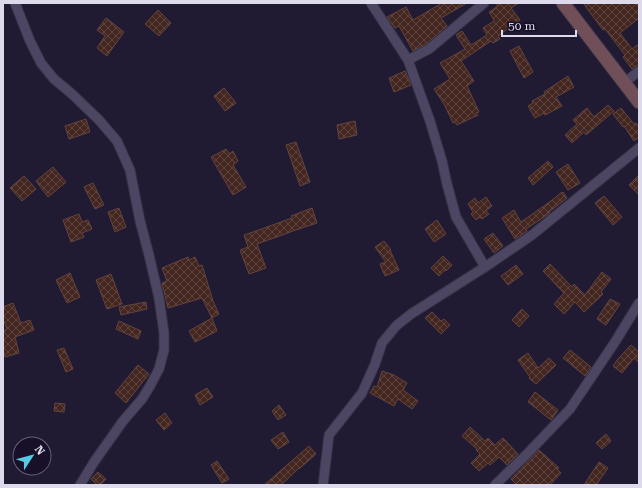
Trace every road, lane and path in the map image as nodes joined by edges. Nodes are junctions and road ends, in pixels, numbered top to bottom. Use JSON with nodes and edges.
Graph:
{"nodes":[{"id":1,"x":15,"y":3,"type":"edge"},
{"id":2,"x":371,"y":3,"type":"edge"},
{"id":3,"x":484,"y":3,"type":"edge"},
{"id":4,"x":564,"y":3,"type":"edge"},
{"id":5,"x":408,"y":60,"type":"junction"},
{"id":6,"x":639,"y":71,"type":"edge"},
{"id":7,"x":624,"y":83,"type":"junction"},
{"id":8,"x":639,"y":102,"type":"edge"},
{"id":9,"x":639,"y":148,"type":"edge"},
{"id":10,"x":485,"y":267,"type":"junction"},
{"id":11,"x":639,"y":303,"type":"edge"},
{"id":12,"x":80,"y":485,"type":"edge"},
{"id":13,"x":323,"y":485,"type":"edge"},
{"id":14,"x":495,"y":485,"type":"edge"}],
"edges":[{"from":1,"to":12,"type":"street"},
{"from":2,"to":5,"type":"street"},
{"from":3,"to":5,"type":"street"},
{"from":4,"to":7,"type":"main road"},
{"from":5,"to":10,"type":"street"},
{"from":6,"to":7,"type":"street"},
{"from":7,"to":8,"type":"main road"},
{"from":9,"to":10,"type":"street"},
{"from":10,"to":13,"type":"street"},
{"from":11,"to":14,"type":"street"}]}
